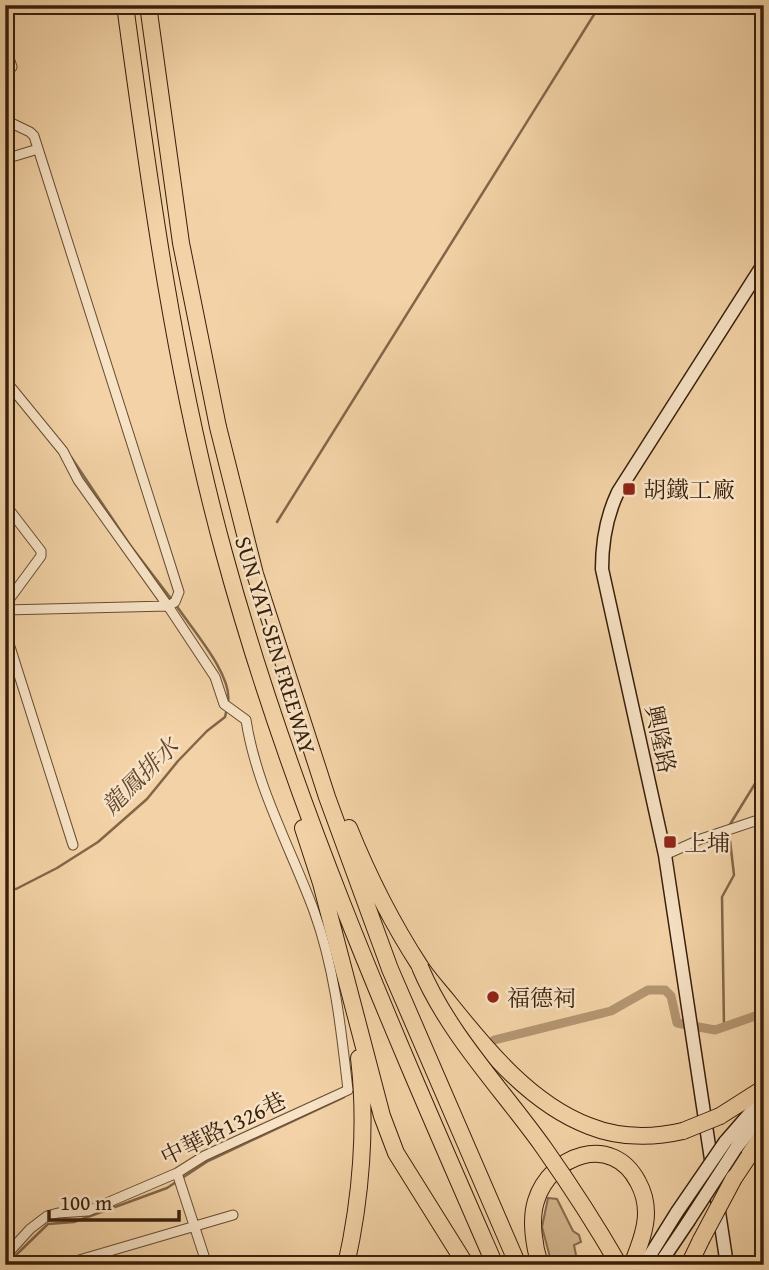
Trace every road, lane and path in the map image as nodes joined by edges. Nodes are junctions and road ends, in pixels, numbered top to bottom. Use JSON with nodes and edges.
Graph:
{"nodes":[{"id":1,"x":125,"y":5,"type":"edge"},
{"id":2,"x":148,"y":5,"type":"edge"},
{"id":3,"x":5,"y":46,"type":"edge"},
{"id":4,"x":5,"y":69,"type":"edge"},
{"id":5,"x":5,"y":120,"type":"edge"},
{"id":6,"x":38,"y":149,"type":"junction"},
{"id":7,"x":5,"y":159,"type":"edge"},
{"id":8,"x":764,"y":263,"type":"edge"},
{"id":9,"x":5,"y":380,"type":"edge"},
{"id":10,"x":5,"y":511,"type":"edge"},
{"id":11,"x":168,"y":606,"type":"junction"},
{"id":12,"x":5,"y":608,"type":"edge"},
{"id":13,"x":5,"y":631,"type":"edge"},
{"id":14,"x":288,"y":764,"type":"junction"},
{"id":15,"x":318,"y":767,"type":"junction"},
{"id":16,"x":764,"y":818,"type":"edge"},
{"id":17,"x":73,"y":845,"type":"dead end"},
{"id":18,"x":665,"y":855,"type":"junction"},
{"id":19,"x":420,"y":967,"type":"junction"},
{"id":20,"x":344,"y":969,"type":"junction"},
{"id":21,"x":764,"y":1088,"type":"edge"},
{"id":22,"x":764,"y":1097,"type":"edge"},
{"id":23,"x":764,"y":1113,"type":"edge"},
{"id":24,"x":764,"y":1133,"type":"edge"},
{"id":25,"x":731,"y":1145,"type":"junction"},
{"id":26,"x":178,"y":1175,"type":"junction"},
{"id":27,"x":233,"y":1215,"type":"dead end"},
{"id":28,"x":194,"y":1226,"type":"junction"},
{"id":29,"x":5,"y":1252,"type":"edge"},
{"id":30,"x":62,"y":1265,"type":"edge"},
{"id":31,"x":207,"y":1265,"type":"edge"},
{"id":32,"x":346,"y":1265,"type":"edge"},
{"id":33,"x":466,"y":1265,"type":"edge"},
{"id":34,"x":495,"y":1265,"type":"edge"},
{"id":35,"x":518,"y":1265,"type":"edge"},
{"id":36,"x":540,"y":1265,"type":"edge"},
{"id":37,"x":619,"y":1265,"type":"edge"},
{"id":38,"x":632,"y":1265,"type":"edge"},
{"id":39,"x":644,"y":1265,"type":"edge"},
{"id":40,"x":659,"y":1265,"type":"edge"},
{"id":41,"x":689,"y":1265,"type":"edge"},
{"id":42,"x":727,"y":1265,"type":"edge"}],
"edges":[{"from":1,"to":14,"type":"highway","name":"SUN YAT-SEN FREEWAY"},
{"from":2,"to":15,"type":"highway","name":"SUN YAT-SEN FREEWAY"},
{"from":3,"to":4,"type":"street"},
{"from":5,"to":6,"type":"street"},
{"from":6,"to":7,"type":"street"},
{"from":6,"to":11,"type":"street"},
{"from":8,"to":18,"type":"street","name":"興隆路"},
{"from":9,"to":11,"type":"street"},
{"from":10,"to":12,"type":"street"},
{"from":11,"to":12,"type":"street"},
{"from":11,"to":26,"type":"street","name":"中華路1326巷"},
{"from":13,"to":17,"type":"street"},
{"from":14,"to":20,"type":"highway"},
{"from":14,"to":34,"type":"highway","name":"SUN YAT-SEN FREEWAY"},
{"from":15,"to":19,"type":"highway"},
{"from":15,"to":35,"type":"highway","name":"SUN YAT-SEN FREEWAY"},
{"from":16,"to":18,"type":"street"},
{"from":18,"to":42,"type":"street","name":"興隆路"},
{"from":19,"to":21,"type":"highway","bridge":true},
{"from":19,"to":37,"type":"highway","bridge":true},
{"from":20,"to":32,"type":"highway"},
{"from":20,"to":33,"type":"highway"},
{"from":22,"to":25,"type":"street"},
{"from":23,"to":25,"type":"street"},
{"from":24,"to":41,"type":"highway","bridge":true},
{"from":25,"to":39,"type":"street","bridge":true},
{"from":25,"to":40,"type":"street","bridge":true},
{"from":26,"to":28,"type":"street"},
{"from":26,"to":29,"type":"street","name":"中華路1326巷"},
{"from":27,"to":28,"type":"street"},
{"from":28,"to":30,"type":"street"},
{"from":28,"to":31,"type":"street"},
{"from":36,"to":38,"type":"highway"}]}
